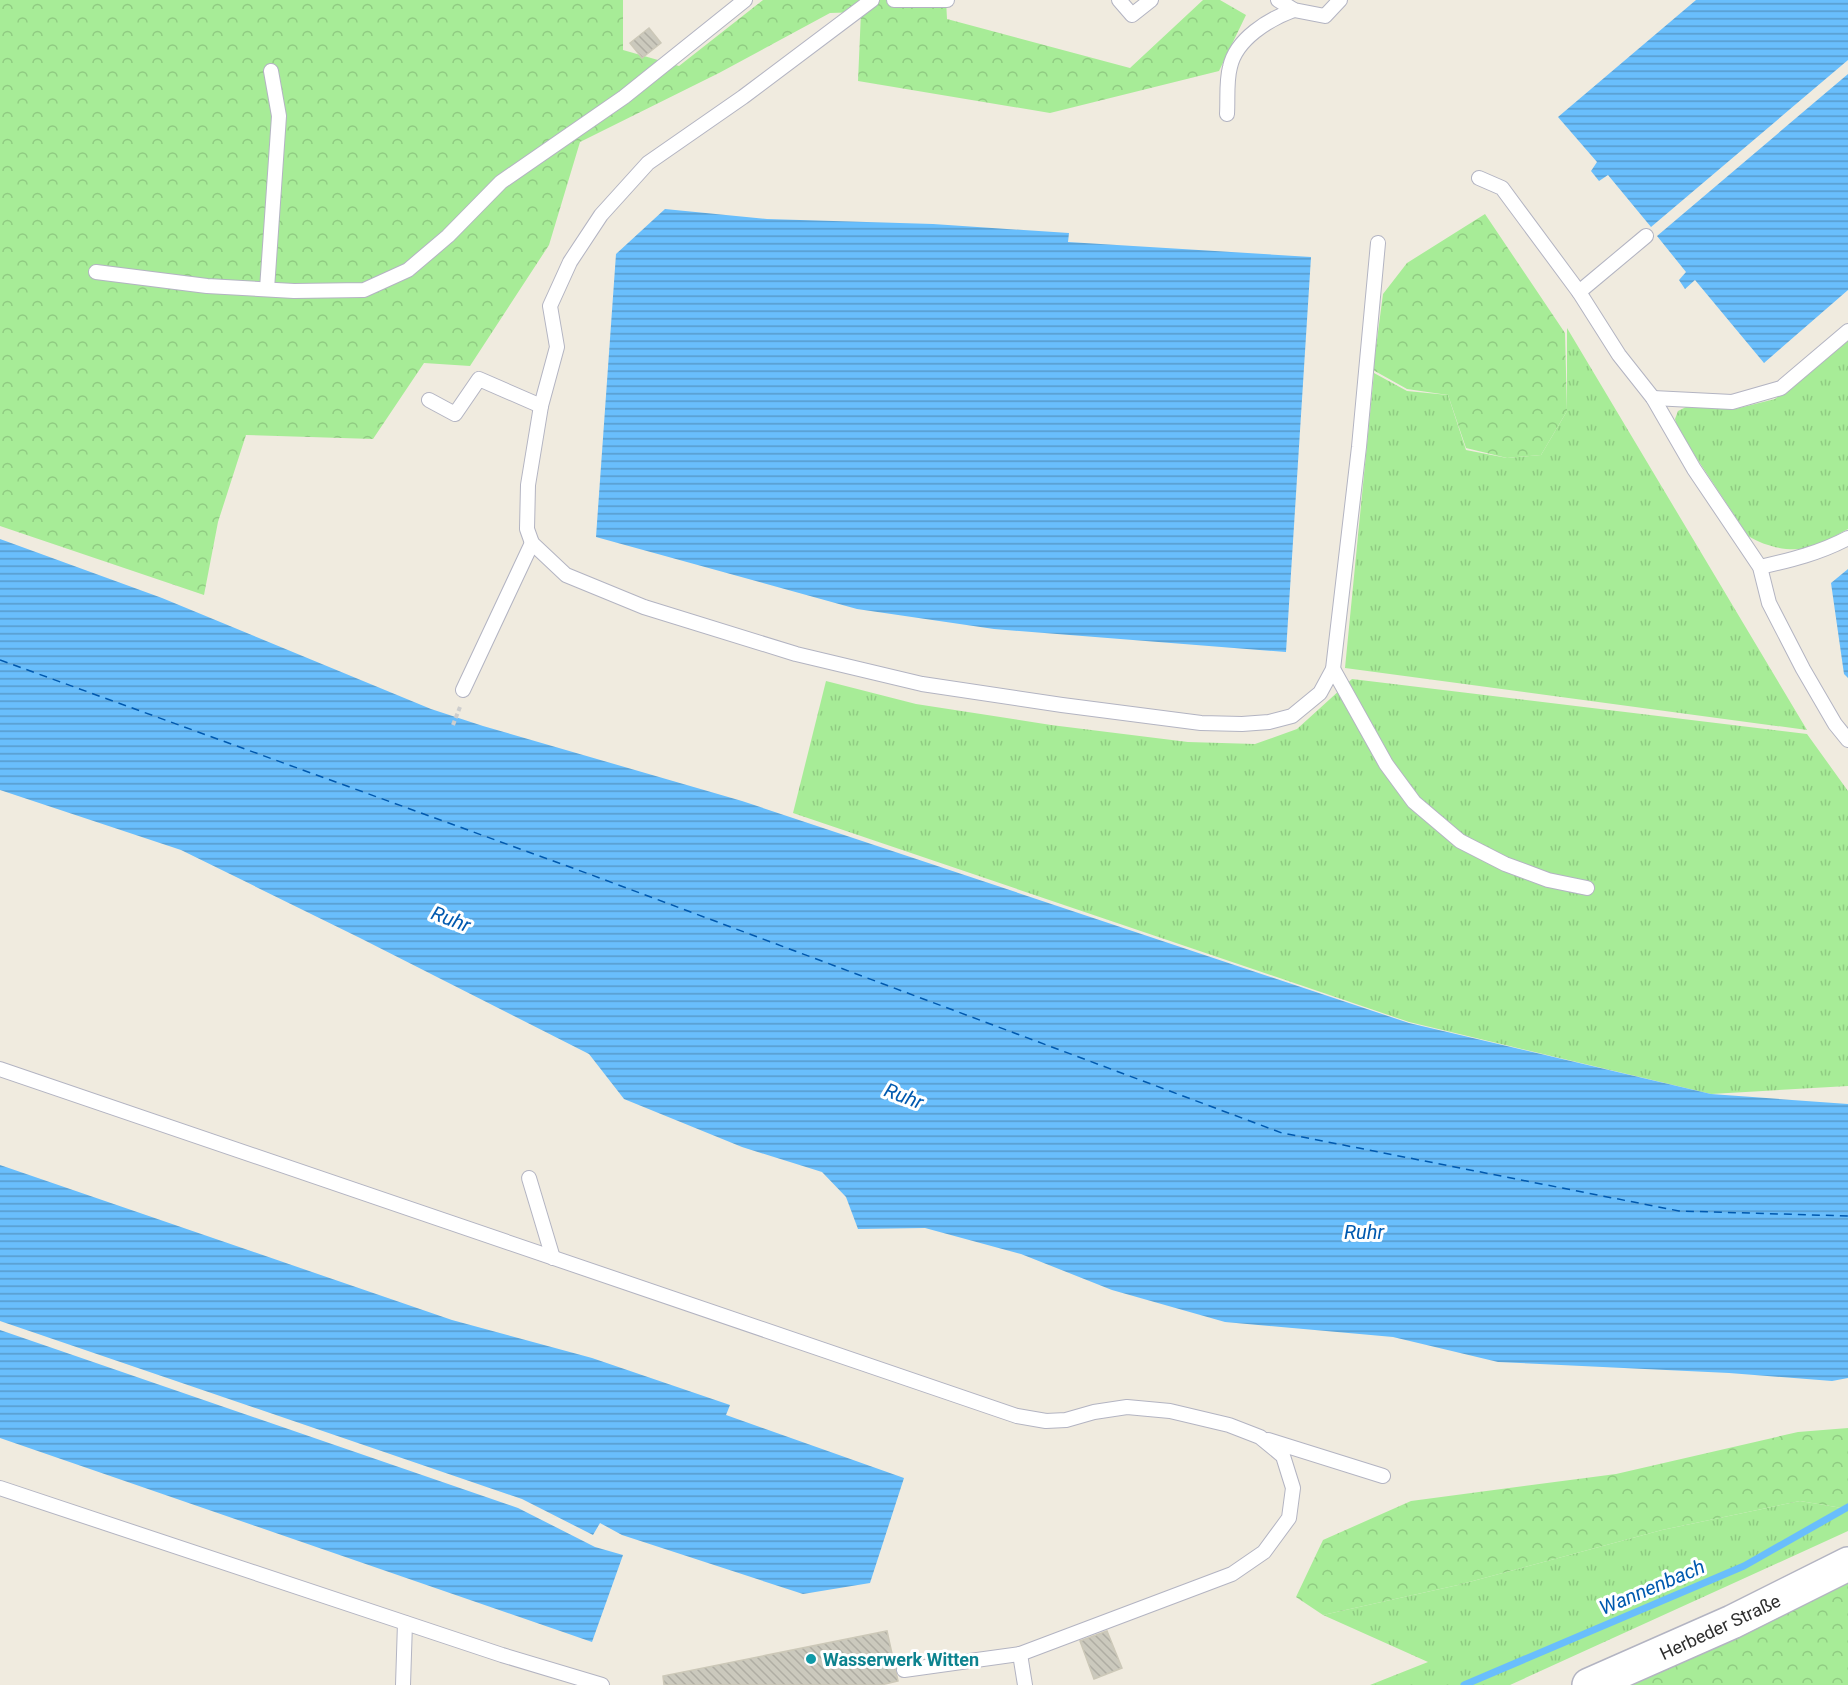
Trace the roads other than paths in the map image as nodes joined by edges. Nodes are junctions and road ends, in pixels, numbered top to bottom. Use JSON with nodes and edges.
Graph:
{"nodes":[{"id":1,"x":745,"y":0,"type":"edge"},
{"id":2,"x":872,"y":0,"type":"edge"},
{"id":3,"x":894,"y":0,"type":"edge"},
{"id":4,"x":947,"y":0,"type":"edge"},
{"id":5,"x":1119,"y":0,"type":"edge"},
{"id":6,"x":1150,"y":0,"type":"edge"},
{"id":7,"x":1278,"y":0,"type":"edge"},
{"id":8,"x":1340,"y":0,"type":"edge"},
{"id":9,"x":1294,"y":9,"type":"junction"},
{"id":10,"x":271,"y":71,"type":"dead end"},
{"id":11,"x":1227,"y":114,"type":"dead end"},
{"id":12,"x":1479,"y":178,"type":"dead end"},
{"id":13,"x":1646,"y":236,"type":"dead end"},
{"id":14,"x":1378,"y":243,"type":"dead end"},
{"id":15,"x":96,"y":272,"type":"dead end"},
{"id":16,"x":267,"y":289,"type":"junction"},
{"id":17,"x":1579,"y":292,"type":"junction"},
{"id":18,"x":1848,"y":331,"type":"edge"},
{"id":19,"x":1653,"y":398,"type":"junction"},
{"id":20,"x":429,"y":400,"type":"dead end"},
{"id":21,"x":541,"y":406,"type":"junction"},
{"id":22,"x":1848,"y":538,"type":"edge"},
{"id":23,"x":532,"y":543,"type":"junction"},
{"id":24,"x":1760,"y":567,"type":"junction"},
{"id":25,"x":1333,"y":669,"type":"junction"},
{"id":26,"x":463,"y":690,"type":"dead end"},
{"id":27,"x":1848,"y":740,"type":"edge"},
{"id":28,"x":1587,"y":888,"type":"dead end"},
{"id":29,"x":0,"y":1070,"type":"edge"},
{"id":30,"x":529,"y":1178,"type":"dead end"},
{"id":31,"x":553,"y":1258,"type":"junction"},
{"id":32,"x":1260,"y":1437,"type":"junction"},
{"id":33,"x":1383,"y":1476,"type":"dead end"},
{"id":34,"x":0,"y":1488,"type":"edge"},
{"id":35,"x":1848,"y":1564,"type":"edge"},
{"id":36,"x":405,"y":1623,"type":"junction"},
{"id":37,"x":1020,"y":1654,"type":"junction"},
{"id":38,"x":904,"y":1670,"type":"dead end"},
{"id":39,"x":403,"y":1685,"type":"edge"},
{"id":40,"x":602,"y":1685,"type":"edge"},
{"id":41,"x":1025,"y":1685,"type":"edge"},
{"id":42,"x":1589,"y":1685,"type":"edge"}],
"edges":[{"from":1,"to":16,"type":"lane"},
{"from":2,"to":21,"type":"lane"},
{"from":3,"to":4,"type":"lane"},
{"from":5,"to":6,"type":"lane"},
{"from":7,"to":9,"type":"lane"},
{"from":8,"to":9,"type":"lane"},
{"from":9,"to":11,"type":"lane"},
{"from":10,"to":16,"type":"lane"},
{"from":12,"to":17,"type":"lane"},
{"from":13,"to":17,"type":"lane"},
{"from":14,"to":25,"type":"lane"},
{"from":15,"to":16,"type":"lane"},
{"from":17,"to":19,"type":"lane"},
{"from":18,"to":19,"type":"lane"},
{"from":19,"to":24,"type":"lane"},
{"from":20,"to":21,"type":"lane"},
{"from":21,"to":23,"type":"lane"},
{"from":22,"to":24,"type":"lane"},
{"from":23,"to":25,"type":"lane"},
{"from":23,"to":26,"type":"lane"},
{"from":24,"to":27,"type":"lane"},
{"from":25,"to":28,"type":"lane"},
{"from":29,"to":31,"type":"lane"},
{"from":30,"to":31,"type":"lane"},
{"from":31,"to":32,"type":"lane"},
{"from":32,"to":33,"type":"lane"},
{"from":32,"to":37,"type":"lane"},
{"from":34,"to":36,"type":"lane"},
{"from":35,"to":42,"type":"main road","name":"Herbeder Straße"},
{"from":36,"to":39,"type":"lane"},
{"from":36,"to":40,"type":"lane"},
{"from":37,"to":38,"type":"lane"},
{"from":37,"to":41,"type":"lane"}]}
